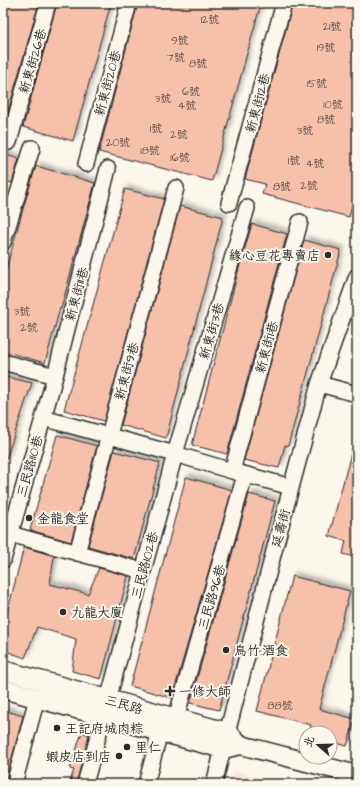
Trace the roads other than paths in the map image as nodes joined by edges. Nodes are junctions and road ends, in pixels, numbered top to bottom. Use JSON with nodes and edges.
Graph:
{"nodes":[{"id":1,"x":48,"y":3,"type":"edge"},
{"id":2,"x":129,"y":3,"type":"edge"},
{"id":3,"x":284,"y":3,"type":"edge"},
{"id":4,"x":9,"y":142,"type":"dead end"},
{"id":5,"x":32,"y":148,"type":"dead end"},
{"id":6,"x":86,"y":164,"type":"dead end"},
{"id":7,"x":108,"y":169,"type":"dead end"},
{"id":8,"x":176,"y":188,"type":"dead end"},
{"id":9,"x":229,"y":203,"type":"dead end"},
{"id":10,"x":247,"y":208,"type":"dead end"},
{"id":11,"x":300,"y":222,"type":"dead end"},
{"id":12,"x":3,"y":242,"type":"edge"},
{"id":13,"x":357,"y":276,"type":"edge"},
{"id":14,"x":3,"y":362,"type":"edge"},
{"id":15,"x":55,"y":376,"type":"junction"},
{"id":16,"x":319,"y":384,"type":"junction"},
{"id":17,"x":357,"y":394,"type":"edge"},
{"id":18,"x":43,"y":418,"type":"junction"},
{"id":19,"x":108,"y":437,"type":"junction"},
{"id":20,"x":175,"y":454,"type":"junction"},
{"id":21,"x":238,"y":473,"type":"junction"},
{"id":22,"x":291,"y":487,"type":"junction"},
{"id":23,"x":10,"y":534,"type":"junction"},
{"id":24,"x":77,"y":553,"type":"junction"},
{"id":25,"x":3,"y":560,"type":"edge"},
{"id":26,"x":143,"y":570,"type":"junction"},
{"id":27,"x":3,"y":670,"type":"edge"},
{"id":28,"x":3,"y":689,"type":"edge"},
{"id":29,"x":37,"y":698,"type":"junction"},
{"id":30,"x":105,"y":708,"type":"junction"},
{"id":31,"x":176,"y":718,"type":"junction"},
{"id":32,"x":160,"y":732,"type":"junction"},
{"id":33,"x":225,"y":740,"type":"junction"},
{"id":34,"x":357,"y":775,"type":"edge"},
{"id":35,"x":14,"y":784,"type":"edge"},
{"id":36,"x":85,"y":784,"type":"edge"},
{"id":37,"x":146,"y":784,"type":"edge"},
{"id":38,"x":214,"y":784,"type":"edge"}],
"edges":[{"from":1,"to":4,"type":"street","name":"新東街26巷"},
{"from":2,"to":6,"type":"street","name":"新東街20巷"},
{"from":3,"to":9,"type":"street","name":"新東街12巷"},
{"from":5,"to":12,"type":"street"},
{"from":7,"to":15,"type":"street","name":"新東街11巷"},
{"from":8,"to":19,"type":"street","name":"新東街9巷"},
{"from":10,"to":20,"type":"street","name":"新東街3巷"},
{"from":11,"to":21,"type":"street","name":"新東街1巷"},
{"from":13,"to":16,"type":"street","name":"延壽街"},
{"from":14,"to":15,"type":"street"},
{"from":15,"to":18,"type":"street","name":"新東街11巷"},
{"from":16,"to":17,"type":"street"},
{"from":16,"to":22,"type":"street","name":"延壽街"},
{"from":18,"to":19,"type":"street"},
{"from":18,"to":23,"type":"street","name":"三民路110巷"},
{"from":19,"to":20,"type":"street"},
{"from":19,"to":24,"type":"street","name":"新東街9巷"},
{"from":20,"to":21,"type":"street"},
{"from":20,"to":26,"type":"street","name":"三民路102巷"},
{"from":21,"to":22,"type":"street"},
{"from":21,"to":31,"type":"street","name":"三民路96巷"},
{"from":22,"to":33,"type":"street","name":"延壽街"},
{"from":23,"to":24,"type":"street"},
{"from":23,"to":25,"type":"street","name":"三民路110巷"},
{"from":24,"to":26,"type":"street"},
{"from":26,"to":30,"type":"street","name":"三民路102巷"},
{"from":27,"to":30,"type":"street","name":"三民路"},
{"from":28,"to":29,"type":"street","name":"三民路"},
{"from":29,"to":30,"type":"street","name":"三民路"},
{"from":29,"to":35,"type":"street"},
{"from":30,"to":31,"type":"street","name":"三民路"},
{"from":30,"to":32,"type":"street","name":"三民路"},
{"from":30,"to":36,"type":"street","name":"三民路102巷"},
{"from":31,"to":33,"type":"street","name":"三民路"},
{"from":32,"to":33,"type":"street","name":"三民路"},
{"from":32,"to":37,"type":"street"},
{"from":33,"to":34,"type":"street","name":"三民路"},
{"from":33,"to":38,"type":"street","name":"延壽街"}]}
